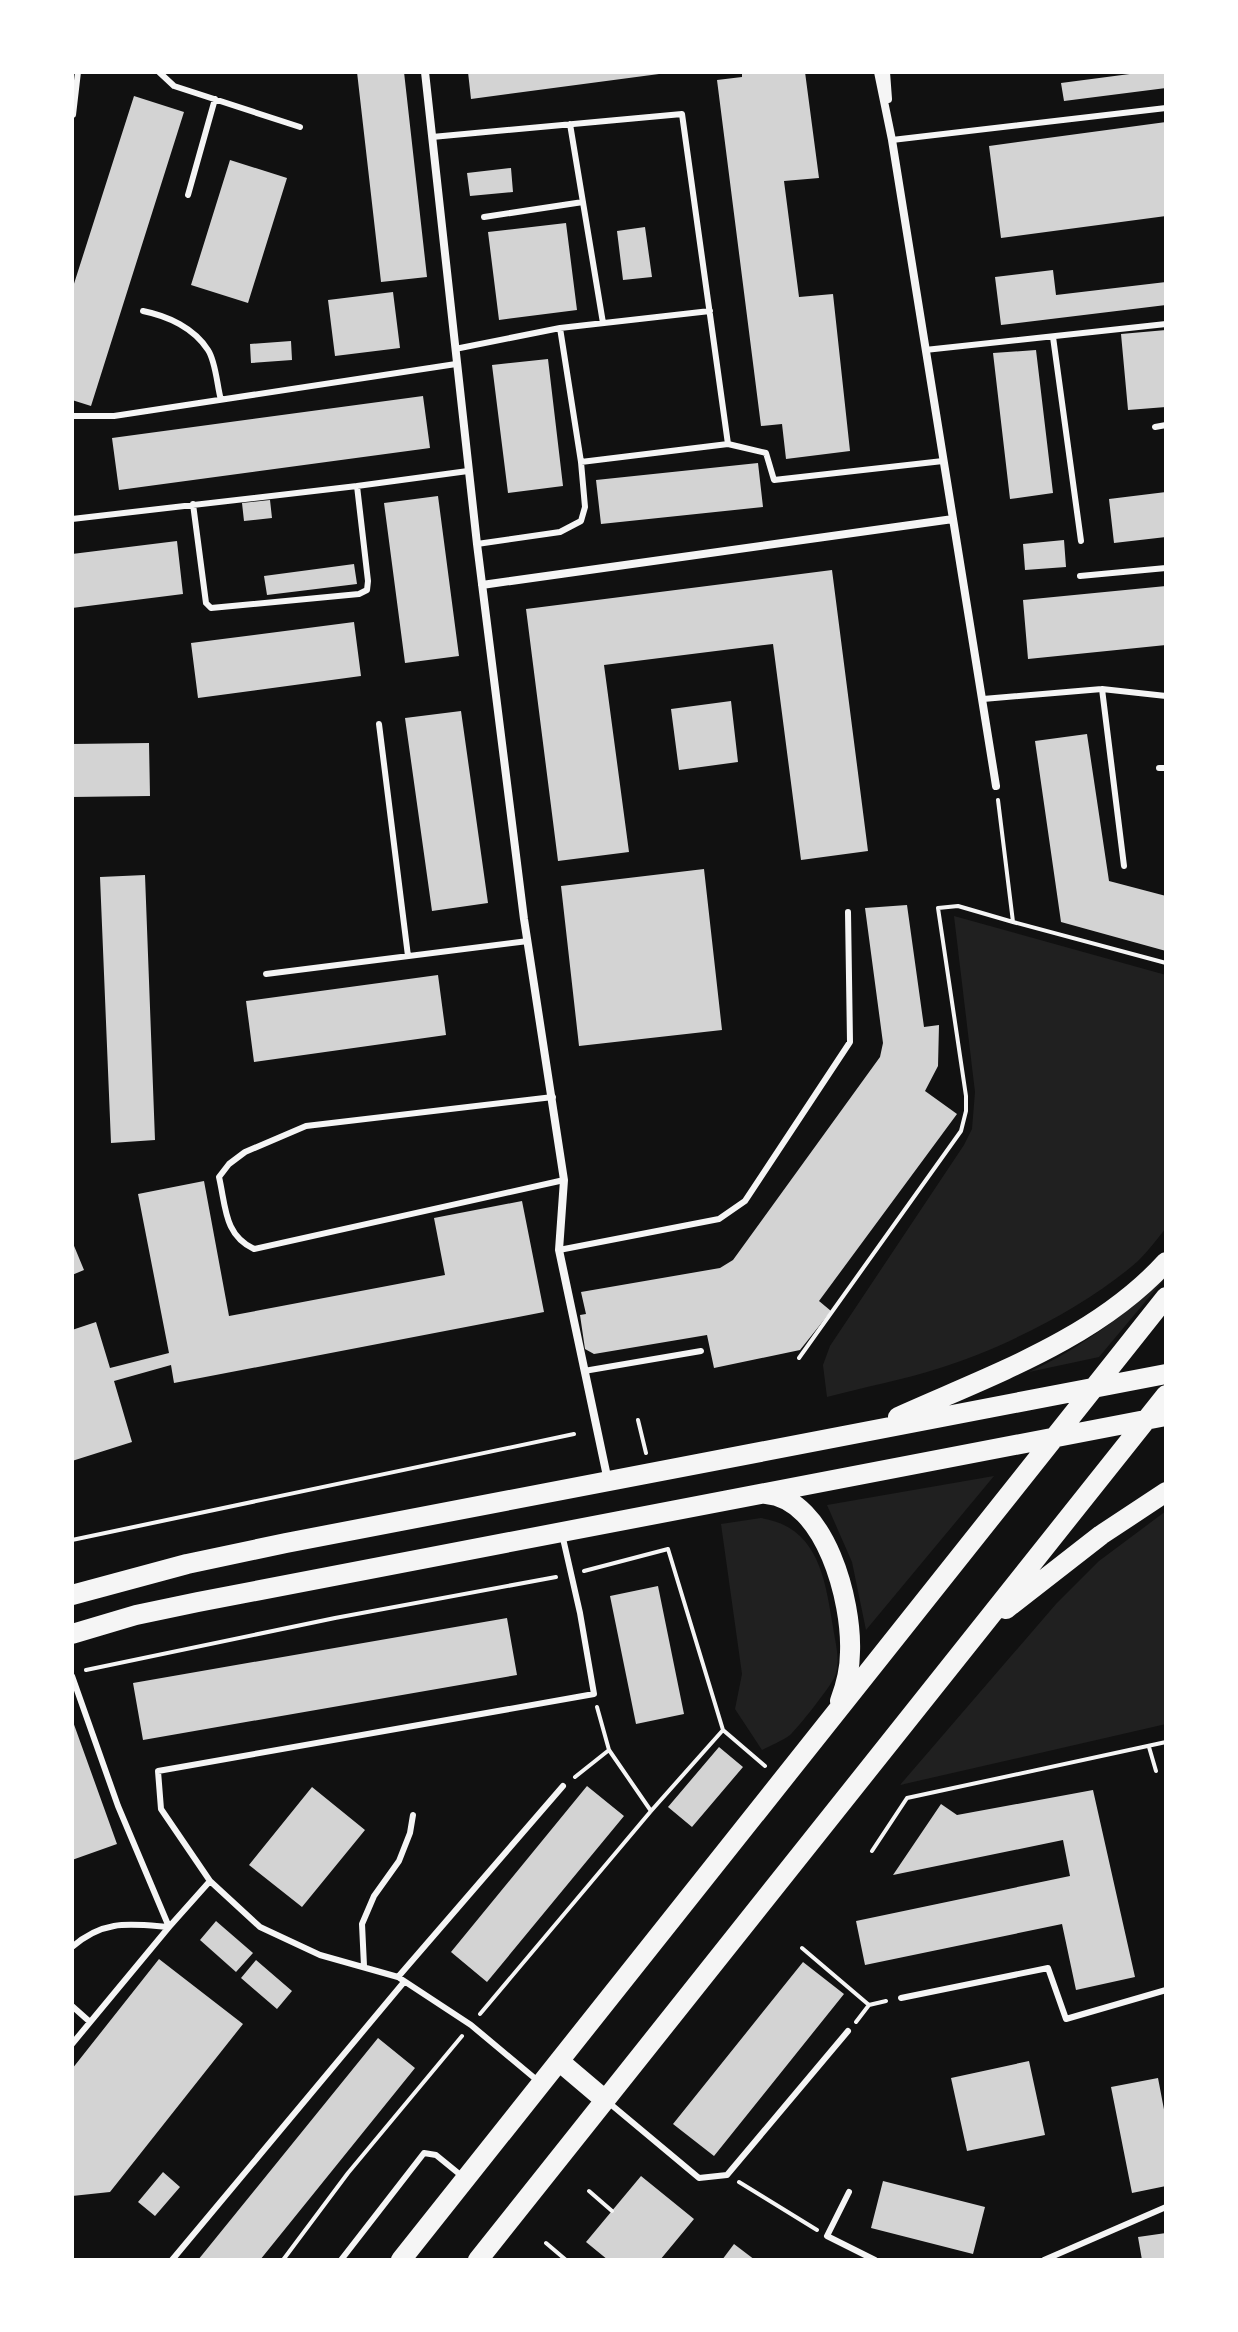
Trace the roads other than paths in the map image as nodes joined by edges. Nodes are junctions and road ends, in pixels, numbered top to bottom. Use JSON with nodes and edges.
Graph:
{"nodes":[{"id":1,"x":78,"y":72,"type":"edge"},
{"id":2,"x":159,"y":72,"type":"edge"},
{"id":3,"x":425,"y":72,"type":"edge"},
{"id":4,"x":878,"y":72,"type":"edge"},
{"id":5,"x":886,"y":72,"type":"edge"},
{"id":6,"x":215,"y":99,"type":"junction"},
{"id":7,"x":1166,"y":108,"type":"edge"},
{"id":8,"x":73,"y":115,"type":"edge"},
{"id":9,"x":570,"y":124,"type":"junction"},
{"id":10,"x":300,"y":127,"type":"dead end"},
{"id":11,"x":432,"y":137,"type":"junction"},
{"id":12,"x":892,"y":140,"type":"junction"},
{"id":13,"x":188,"y":195,"type":"dead end"},
{"id":14,"x":583,"y":202,"type":"junction"},
{"id":15,"x":484,"y":217,"type":"dead end"},
{"id":16,"x":143,"y":311,"type":"dead end"},
{"id":17,"x":710,"y":311,"type":"junction"},
{"id":18,"x":603,"y":323,"type":"junction"},
{"id":19,"x":1166,"y":324,"type":"edge"},
{"id":20,"x":560,"y":328,"type":"junction"},
{"id":21,"x":1053,"y":337,"type":"junction"},
{"id":22,"x":455,"y":349,"type":"junction"},
{"id":23,"x":925,"y":350,"type":"junction"},
{"id":24,"x":456,"y":364,"type":"junction"},
{"id":25,"x":221,"y":400,"type":"junction"},
{"id":26,"x":72,"y":416,"type":"edge"},
{"id":27,"x":1166,"y":425,"type":"edge"},
{"id":28,"x":1155,"y":427,"type":"dead end"},
{"id":29,"x":728,"y":444,"type":"junction"},
{"id":30,"x":943,"y":461,"type":"junction"},
{"id":31,"x":581,"y":462,"type":"junction"},
{"id":32,"x":468,"y":471,"type":"junction"},
{"id":33,"x":357,"y":486,"type":"junction"},
{"id":34,"x":193,"y":504,"type":"junction"},
{"id":35,"x":72,"y":519,"type":"edge"},
{"id":36,"x":953,"y":519,"type":"junction"},
{"id":37,"x":1081,"y":541,"type":"dead end"},
{"id":38,"x":477,"y":544,"type":"junction"},
{"id":39,"x":1166,"y":568,"type":"edge"},
{"id":40,"x":1080,"y":576,"type":"dead end"},
{"id":41,"x":482,"y":585,"type":"junction"},
{"id":42,"x":1102,"y":689,"type":"junction"},
{"id":43,"x":1166,"y":696,"type":"edge"},
{"id":44,"x":983,"y":699,"type":"junction"},
{"id":45,"x":379,"y":724,"type":"dead end"},
{"id":46,"x":996,"y":786,"type":"road end"},
{"id":47,"x":1124,"y":866,"type":"dead end"},
{"id":48,"x":848,"y":912,"type":"dead end"},
{"id":49,"x":528,"y":941,"type":"junction"},
{"id":50,"x":408,"y":956,"type":"junction"},
{"id":51,"x":266,"y":974,"type":"dead end"},
{"id":52,"x":553,"y":1097,"type":"junction"},
{"id":53,"x":564,"y":1180,"type":"junction"},
{"id":54,"x":559,"y":1250,"type":"junction"},
{"id":55,"x":1166,"y":1262,"type":"edge"},
{"id":56,"x":1166,"y":1297,"type":"edge"},
{"id":57,"x":701,"y":1351,"type":"dead end"},
{"id":58,"x":584,"y":1371,"type":"junction"},
{"id":59,"x":1166,"y":1374,"type":"edge"},
{"id":60,"x":1094,"y":1387,"type":"junction"},
{"id":61,"x":1166,"y":1395,"type":"edge"},
{"id":62,"x":1156,"y":1418,"type":"edge"},
{"id":63,"x":867,"y":1431,"type":"junction"},
{"id":64,"x":1055,"y":1437,"type":"junction"},
{"id":65,"x":608,"y":1481,"type":"junction"},
{"id":66,"x":1166,"y":1492,"type":"edge"},
{"id":67,"x":754,"y":1494,"type":"junction"},
{"id":68,"x":561,"y":1531,"type":"junction"},
{"id":69,"x":72,"y":1595,"type":"edge"},
{"id":70,"x":978,"y":1631,"type":"junction"},
{"id":71,"x":72,"y":1634,"type":"edge"},
{"id":72,"x":72,"y":1674,"type":"edge"},
{"id":73,"x":836,"y":1712,"type":"junction"},
{"id":74,"x":563,"y":1786,"type":"road end"},
{"id":75,"x":413,"y":1815,"type":"dead end"},
{"id":76,"x":210,"y":1881,"type":"junction"},
{"id":77,"x":169,"y":1927,"type":"junction"},
{"id":78,"x":72,"y":1947,"type":"edge"},
{"id":79,"x":364,"y":1966,"type":"junction"},
{"id":80,"x":401,"y":1980,"type":"junction"},
{"id":81,"x":1166,"y":1990,"type":"edge"},
{"id":82,"x":901,"y":1998,"type":"road end"},
{"id":83,"x":72,"y":2006,"type":"edge"},
{"id":84,"x":90,"y":2022,"type":"junction"},
{"id":85,"x":848,"y":2031,"type":"dead end"},
{"id":86,"x":72,"y":2044,"type":"edge"},
{"id":87,"x":559,"y":2061,"type":"junction"},
{"id":88,"x":541,"y":2083,"type":"junction"},
{"id":89,"x":605,"y":2100,"type":"junction"},
{"id":90,"x":465,"y":2179,"type":"junction"},
{"id":91,"x":849,"y":2192,"type":"dead end"},
{"id":92,"x":1166,"y":2207,"type":"edge"},
{"id":93,"x":172,"y":2260,"type":"edge"},
{"id":94,"x":341,"y":2260,"type":"edge"},
{"id":95,"x":401,"y":2260,"type":"edge"},
{"id":96,"x":478,"y":2260,"type":"edge"},
{"id":97,"x":875,"y":2260,"type":"edge"},
{"id":98,"x":1044,"y":2260,"type":"edge"}],
"edges":[{"from":1,"to":8,"type":"lane"},
{"from":2,"to":6,"type":"lane"},
{"from":3,"to":11,"type":"street"},
{"from":4,"to":12,"type":"street"},
{"from":5,"to":12,"type":"street"},
{"from":6,"to":10,"type":"lane"},
{"from":6,"to":13,"type":"lane"},
{"from":7,"to":12,"type":"lane"},
{"from":9,"to":11,"type":"lane"},
{"from":9,"to":14,"type":"lane"},
{"from":9,"to":17,"type":"lane"},
{"from":11,"to":22,"type":"street"},
{"from":12,"to":23,"type":"street"},
{"from":14,"to":15,"type":"lane"},
{"from":14,"to":18,"type":"lane"},
{"from":16,"to":25,"type":"lane"},
{"from":17,"to":18,"type":"lane"},
{"from":17,"to":29,"type":"lane"},
{"from":18,"to":20,"type":"lane"},
{"from":19,"to":21,"type":"lane"},
{"from":20,"to":22,"type":"lane"},
{"from":20,"to":31,"type":"lane"},
{"from":21,"to":23,"type":"lane"},
{"from":21,"to":37,"type":"lane"},
{"from":22,"to":24,"type":"street"},
{"from":23,"to":30,"type":"street"},
{"from":24,"to":25,"type":"lane"},
{"from":24,"to":32,"type":"street"},
{"from":25,"to":26,"type":"lane"},
{"from":27,"to":28,"type":"lane"},
{"from":29,"to":30,"type":"lane"},
{"from":29,"to":31,"type":"lane"},
{"from":30,"to":36,"type":"street"},
{"from":31,"to":38,"type":"lane"},
{"from":32,"to":33,"type":"lane"},
{"from":32,"to":38,"type":"street"},
{"from":33,"to":34,"type":"lane"},
{"from":33,"to":34,"type":"lane"},
{"from":34,"to":35,"type":"lane"},
{"from":36,"to":41,"type":"street"},
{"from":36,"to":44,"type":"street"},
{"from":38,"to":41,"type":"street"},
{"from":39,"to":40,"type":"lane"},
{"from":41,"to":49,"type":"street"},
{"from":42,"to":43,"type":"lane"},
{"from":42,"to":44,"type":"lane"},
{"from":42,"to":47,"type":"lane"},
{"from":44,"to":46,"type":"street"},
{"from":45,"to":50,"type":"lane"},
{"from":48,"to":54,"type":"lane"},
{"from":49,"to":50,"type":"lane"},
{"from":49,"to":52,"type":"street"},
{"from":50,"to":51,"type":"lane"},
{"from":52,"to":53,"type":"street"},
{"from":52,"to":53,"type":"lane"},
{"from":53,"to":54,"type":"street"},
{"from":54,"to":58,"type":"street"},
{"from":55,"to":63,"type":"main road"},
{"from":56,"to":60,"type":"main road"},
{"from":57,"to":58,"type":"lane"},
{"from":58,"to":65,"type":"street"},
{"from":59,"to":60,"type":"main road"},
{"from":60,"to":63,"type":"main road"},
{"from":60,"to":64,"type":"main road"},
{"from":61,"to":62,"type":"main road"},
{"from":62,"to":64,"type":"main road"},
{"from":62,"to":70,"type":"main road"},
{"from":63,"to":65,"type":"main road"},
{"from":64,"to":67,"type":"main road"},
{"from":64,"to":73,"type":"main road"},
{"from":65,"to":69,"type":"main road"},
{"from":66,"to":70,"type":"main road"},
{"from":67,"to":68,"type":"main road"},
{"from":67,"to":73,"type":"main road"},
{"from":68,"to":71,"type":"main road"},
{"from":68,"to":76,"type":"lane"},
{"from":70,"to":89,"type":"main road"},
{"from":72,"to":77,"type":"lane"},
{"from":73,"to":87,"type":"main road"},
{"from":74,"to":80,"type":"lane"},
{"from":75,"to":79,"type":"lane"},
{"from":76,"to":77,"type":"lane"},
{"from":76,"to":79,"type":"lane"},
{"from":77,"to":78,"type":"lane"},
{"from":77,"to":84,"type":"lane"},
{"from":79,"to":80,"type":"lane"},
{"from":80,"to":88,"type":"lane"},
{"from":80,"to":93,"type":"lane"},
{"from":81,"to":82,"type":"lane"},
{"from":83,"to":84,"type":"lane"},
{"from":84,"to":86,"type":"lane"},
{"from":85,"to":89,"type":"lane"},
{"from":87,"to":88,"type":"main road"},
{"from":87,"to":89,"type":"main road"},
{"from":88,"to":90,"type":"main road"},
{"from":89,"to":96,"type":"main road"},
{"from":90,"to":94,"type":"lane"},
{"from":90,"to":95,"type":"main road"},
{"from":91,"to":97,"type":"lane"},
{"from":92,"to":98,"type":"lane"}]}
